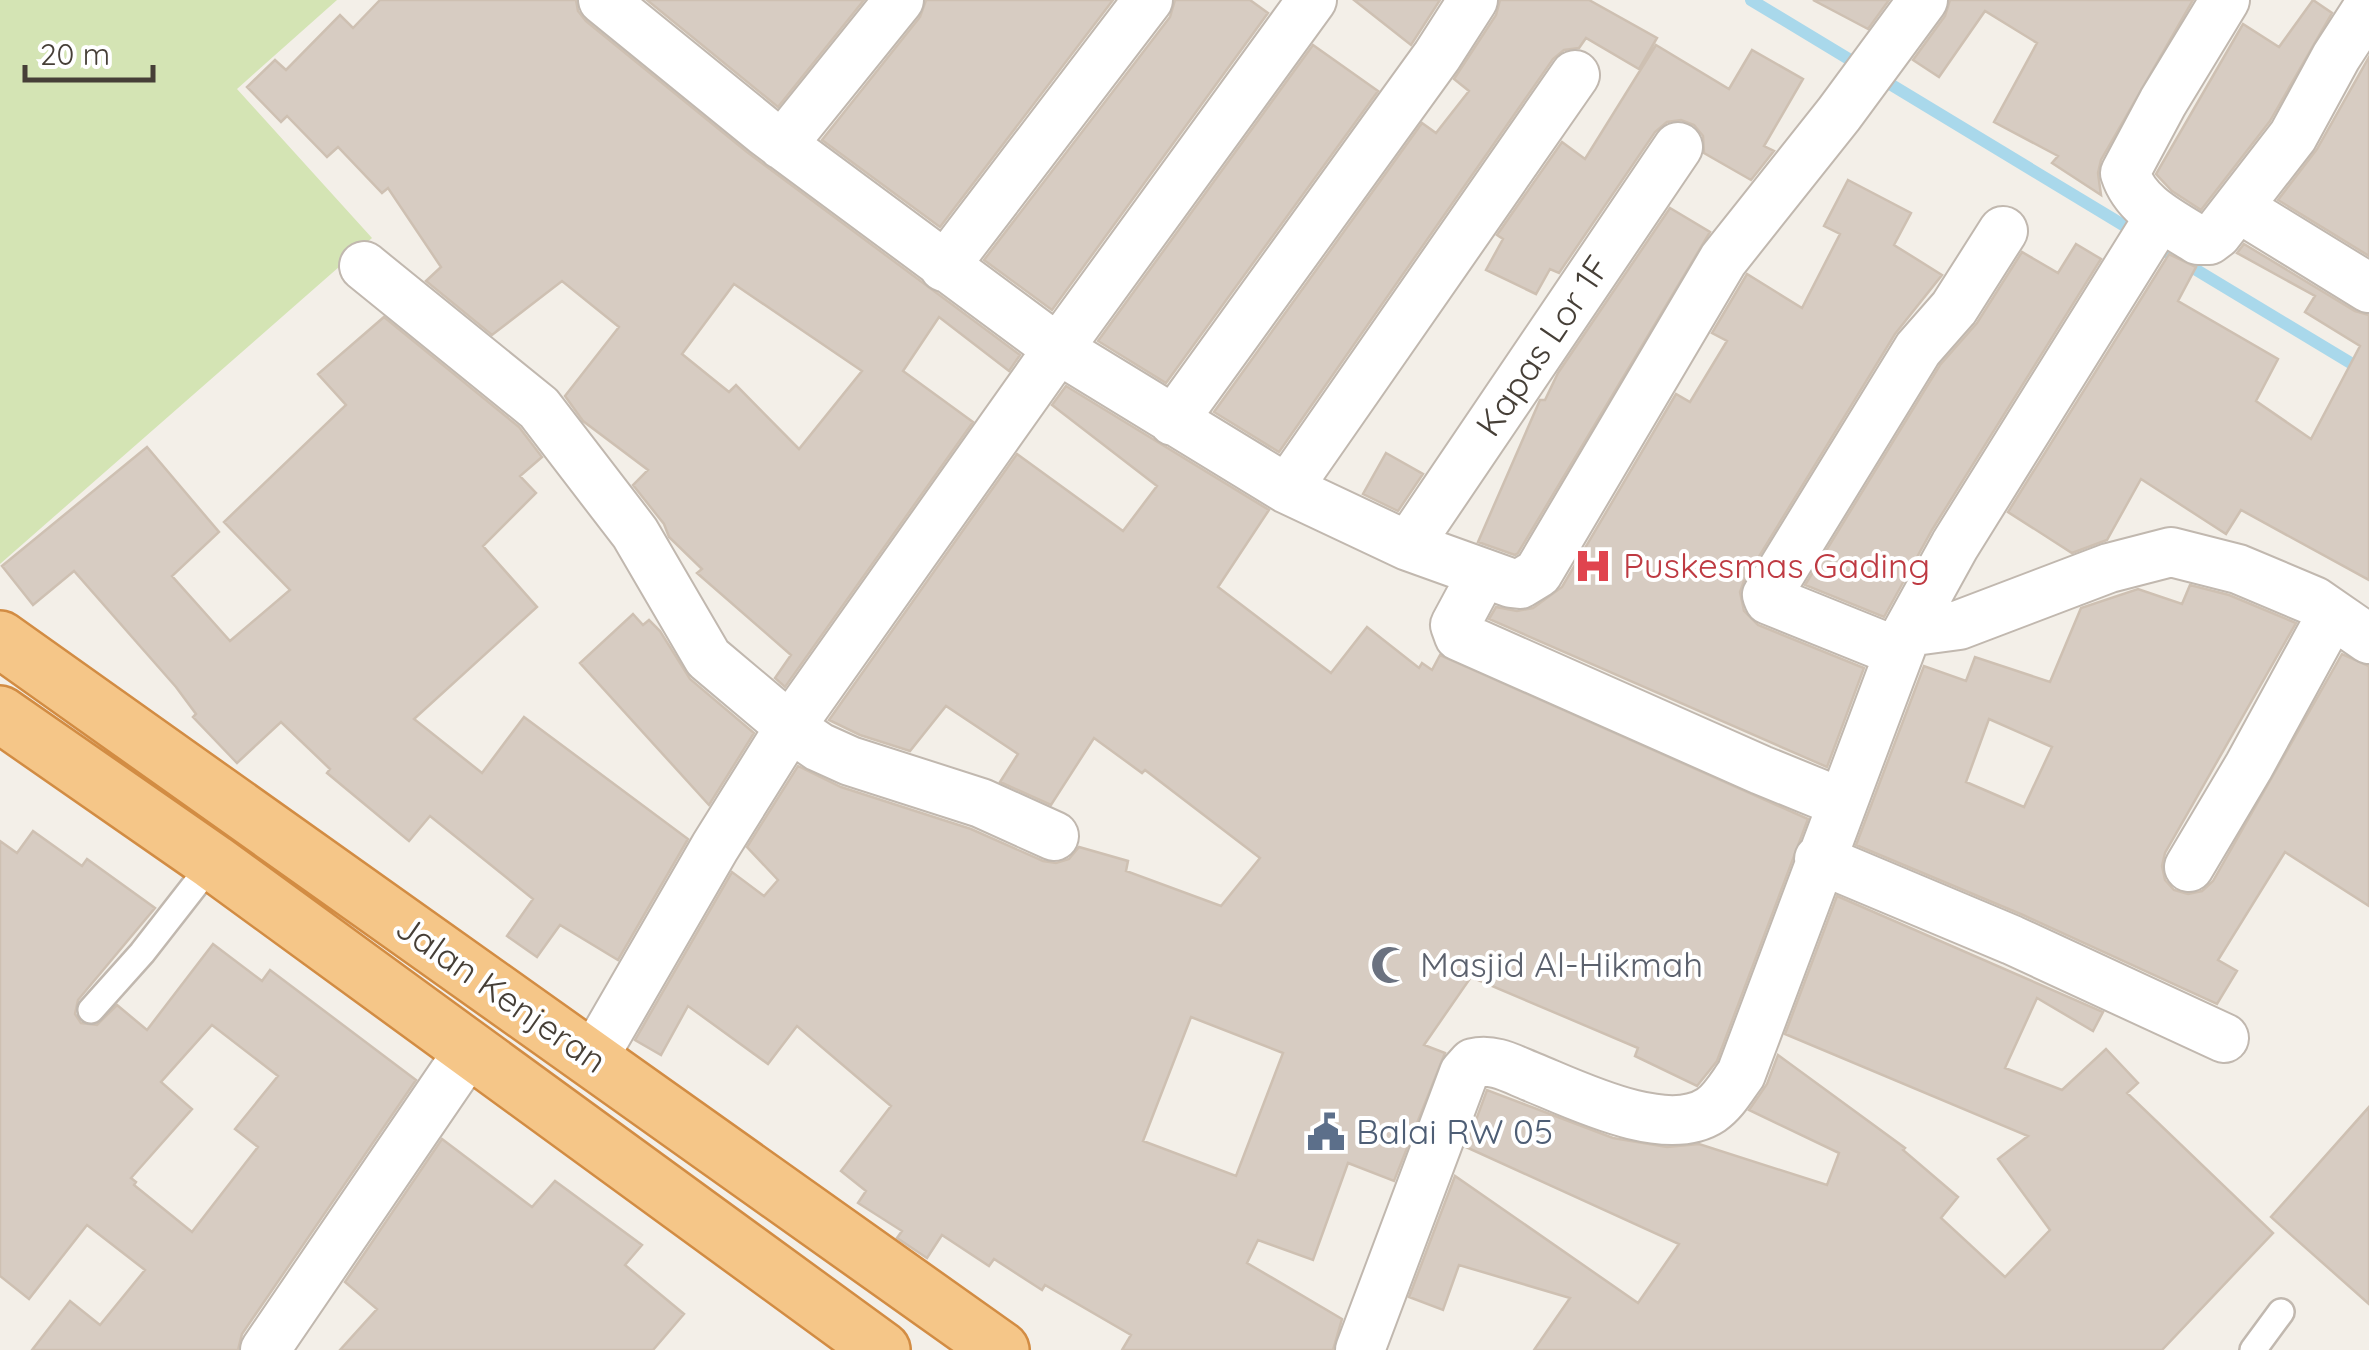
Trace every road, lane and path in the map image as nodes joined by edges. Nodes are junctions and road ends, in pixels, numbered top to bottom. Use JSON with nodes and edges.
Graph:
{"nodes":[{"id":1,"x":603,"y":0,"type":"edge"},
{"id":2,"x":898,"y":0,"type":"edge"},
{"id":3,"x":1148,"y":0,"type":"edge"},
{"id":4,"x":1312,"y":0,"type":"edge"},
{"id":5,"x":1473,"y":0,"type":"edge"},
{"id":6,"x":2225,"y":0,"type":"edge"},
{"id":7,"x":2369,"y":6,"type":"edge"},
{"id":8,"x":1915,"y":12,"type":"edge"},
{"id":9,"x":2353,"y":67,"type":"edge"},
{"id":10,"x":1575,"y":75,"type":"dead end"},
{"id":11,"x":782,"y":144,"type":"junction"},
{"id":12,"x":1678,"y":147,"type":"dead end"},
{"id":13,"x":2239,"y":208,"type":"junction"},
{"id":14,"x":2154,"y":228,"type":"junction"},
{"id":15,"x":2003,"y":231,"type":"dead end"},
{"id":16,"x":364,"y":266,"type":"dead end"},
{"id":17,"x":944,"y":268,"type":"junction"},
{"id":18,"x":2369,"y":288,"type":"edge"},
{"id":19,"x":1058,"y":349,"type":"junction"},
{"id":20,"x":1173,"y":420,"type":"junction"},
{"id":21,"x":1287,"y":489,"type":"junction"},
{"id":22,"x":1408,"y":546,"type":"junction"},
{"id":23,"x":1484,"y":573,"type":"junction"},
{"id":24,"x":2351,"y":626,"type":"edge"},
{"id":25,"x":0,"y":638,"type":"edge"},
{"id":26,"x":1902,"y":642,"type":"junction"},
{"id":27,"x":0,"y":714,"type":"edge"},
{"id":28,"x":790,"y":727,"type":"junction"},
{"id":29,"x":1842,"y":803,"type":"junction"},
{"id":30,"x":1054,"y":836,"type":"dead end"},
{"id":31,"x":1819,"y":859,"type":"junction"},
{"id":32,"x":213,"y":862,"type":"junction"},
{"id":33,"x":2188,"y":867,"type":"dead end"},
{"id":34,"x":91,"y":1010,"type":"dead end"},
{"id":35,"x":2224,"y":1038,"type":"dead end"},
{"id":36,"x":471,"y":1048,"type":"junction"},
{"id":37,"x":592,"y":1058,"type":"junction"},
{"id":38,"x":2282,"y":1312,"type":"dead end"},
{"id":39,"x":265,"y":1350,"type":"edge"},
{"id":40,"x":882,"y":1350,"type":"edge"},
{"id":41,"x":1001,"y":1350,"type":"edge"},
{"id":42,"x":1360,"y":1350,"type":"edge"},
{"id":43,"x":2253,"y":1350,"type":"edge"}],
"edges":[{"from":1,"to":11,"type":"street"},
{"from":2,"to":11,"type":"street"},
{"from":3,"to":17,"type":"street"},
{"from":4,"to":19,"type":"street"},
{"from":5,"to":20,"type":"street"},
{"from":6,"to":14,"type":"street"},
{"from":7,"to":9,"type":"street"},
{"from":8,"to":23,"type":"street"},
{"from":9,"to":13,"type":"street"},
{"from":10,"to":21,"type":"street"},
{"from":11,"to":17,"type":"street"},
{"from":12,"to":22,"type":"street","name":"Kapas Lor 1F"},
{"from":13,"to":14,"type":"street"},
{"from":13,"to":18,"type":"street"},
{"from":14,"to":26,"type":"street"},
{"from":15,"to":26,"type":"street"},
{"from":16,"to":28,"type":"street"},
{"from":17,"to":19,"type":"street"},
{"from":19,"to":20,"type":"street"},
{"from":19,"to":28,"type":"street"},
{"from":20,"to":21,"type":"street"},
{"from":21,"to":22,"type":"street"},
{"from":22,"to":23,"type":"street"},
{"from":23,"to":29,"type":"street"},
{"from":24,"to":26,"type":"street"},
{"from":24,"to":33,"type":"street"},
{"from":25,"to":37,"type":"highway","name":"Jalan Kenjeran"},
{"from":26,"to":29,"type":"street"},
{"from":27,"to":32,"type":"highway","name":"Jalan Kenjeran"},
{"from":28,"to":30,"type":"street"},
{"from":28,"to":37,"type":"street"},
{"from":29,"to":31,"type":"street"},
{"from":31,"to":35,"type":"street"},
{"from":31,"to":42,"type":"street"},
{"from":32,"to":34,"type":"lane"},
{"from":32,"to":36,"type":"highway","name":"Jalan Kenjeran"},
{"from":36,"to":39,"type":"street"},
{"from":36,"to":40,"type":"highway","name":"Jalan Kenjeran"},
{"from":37,"to":41,"type":"highway","name":"Jalan Kenjeran"},
{"from":38,"to":43,"type":"lane"}]}
